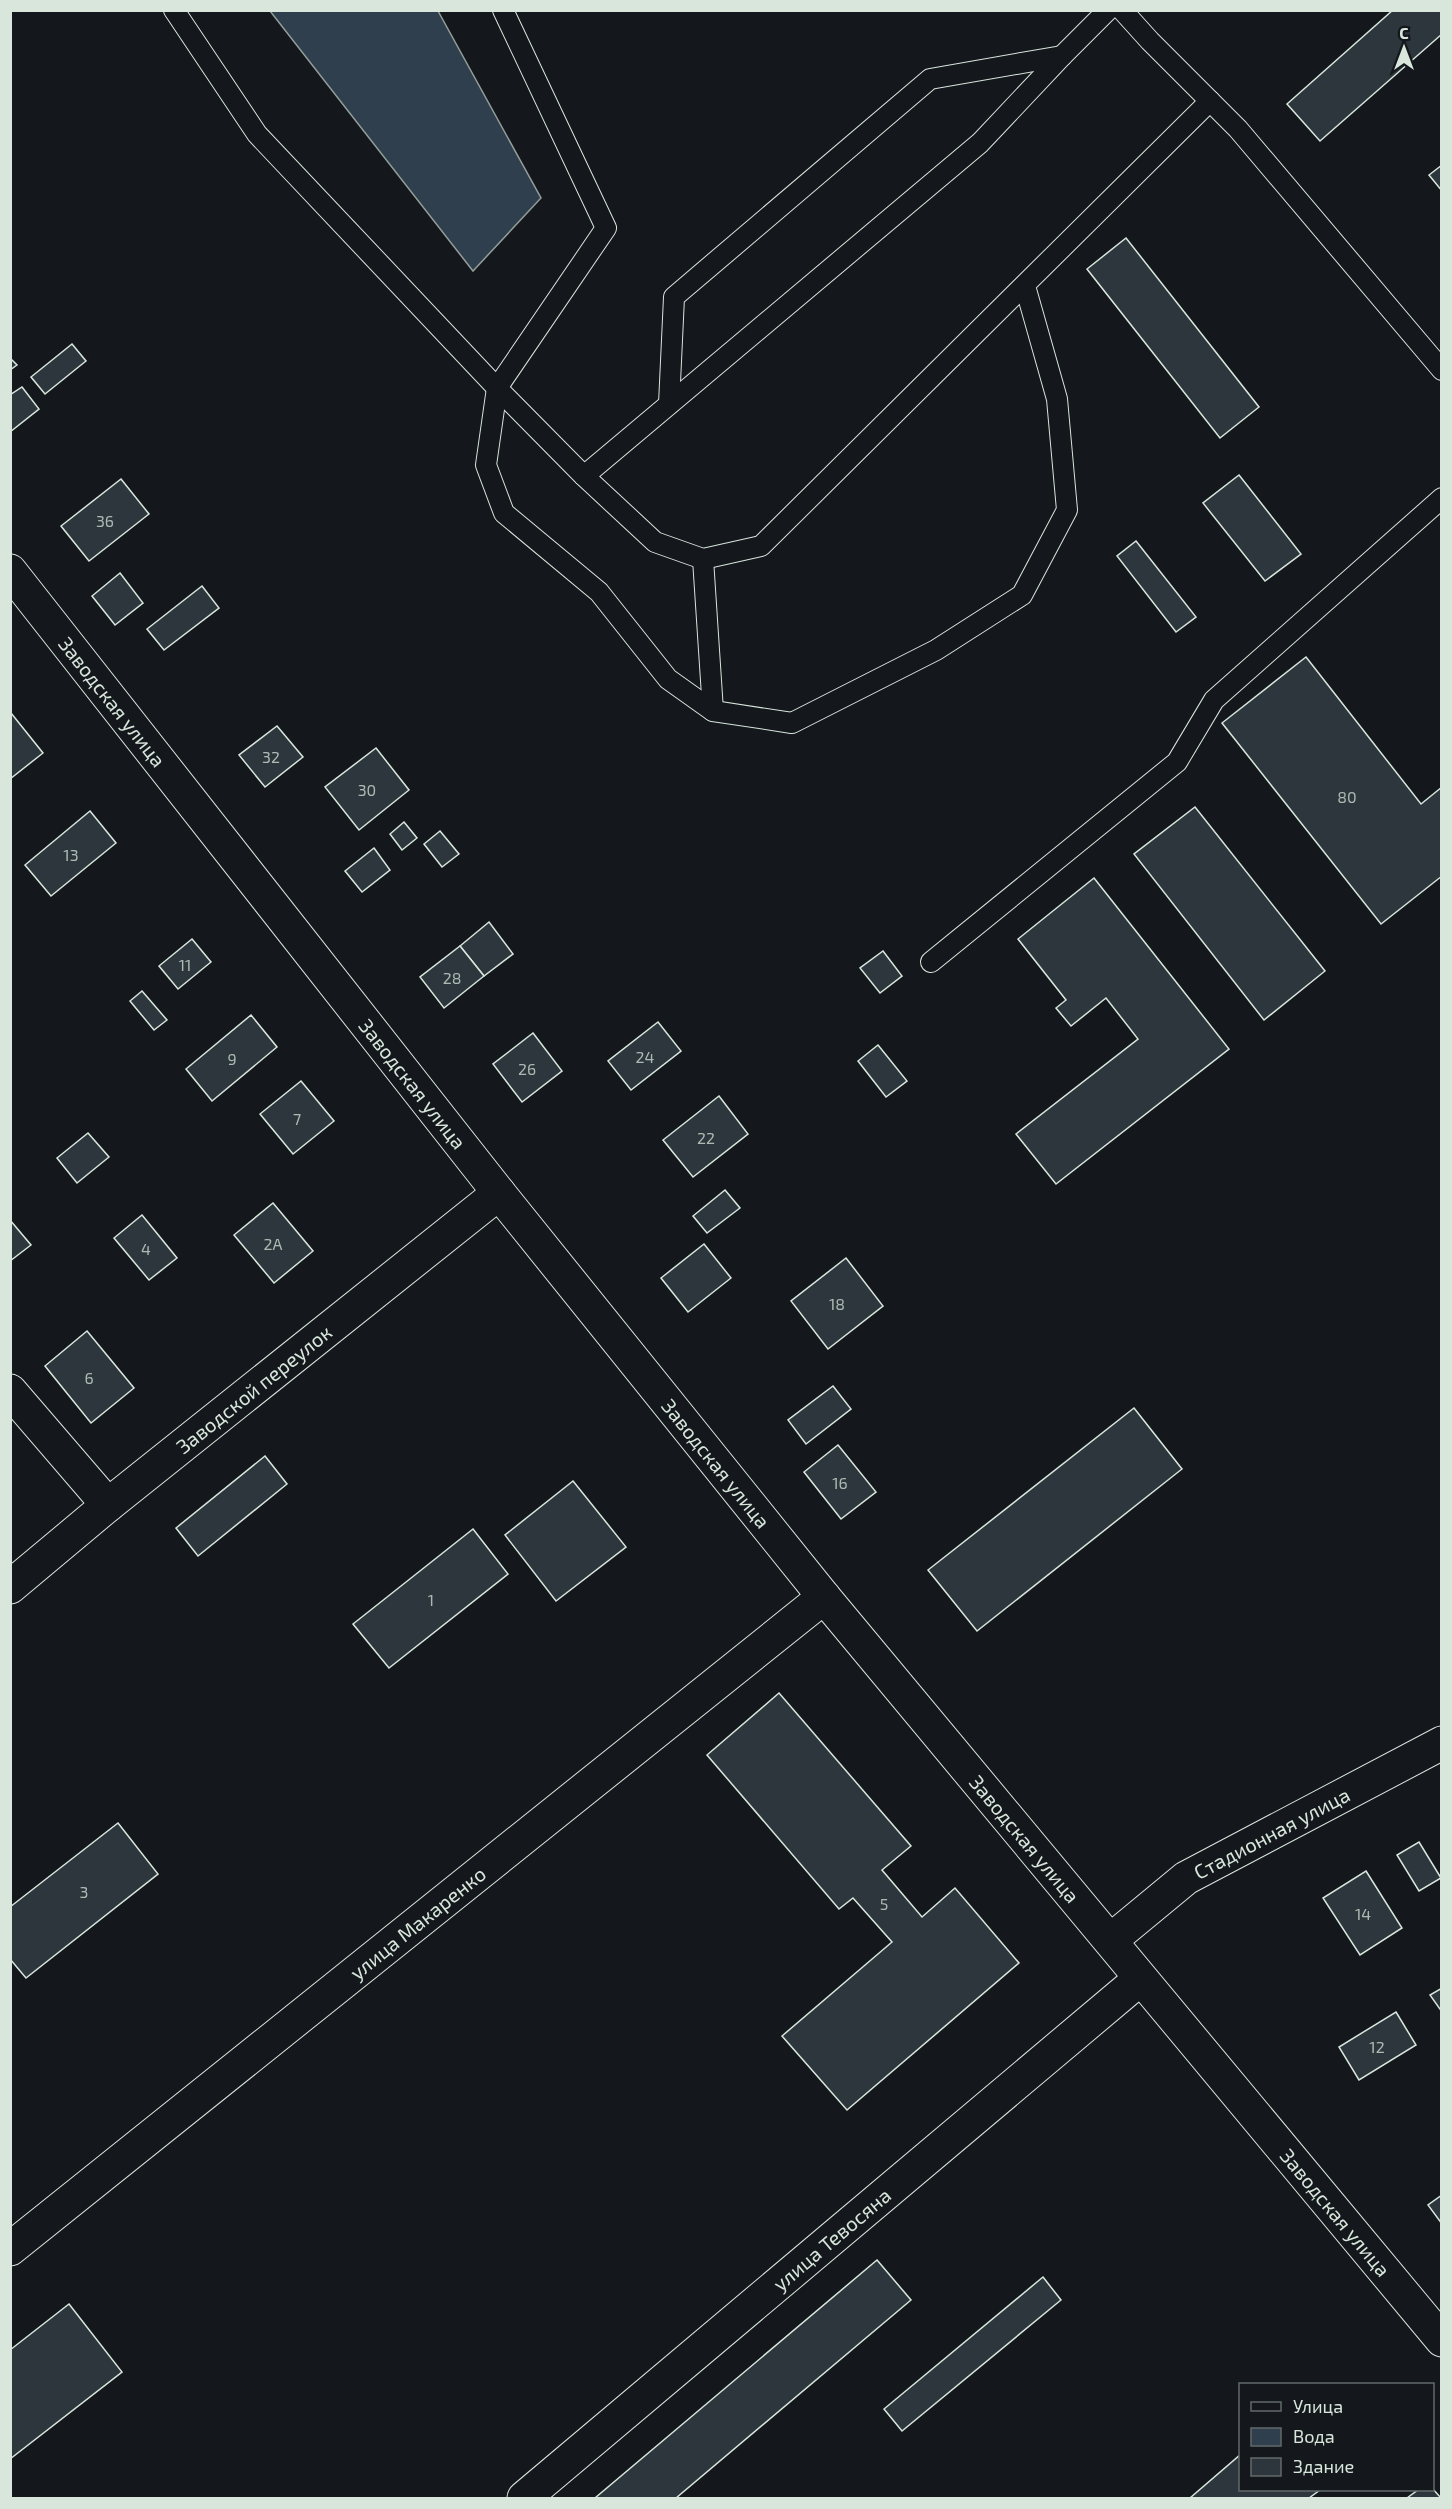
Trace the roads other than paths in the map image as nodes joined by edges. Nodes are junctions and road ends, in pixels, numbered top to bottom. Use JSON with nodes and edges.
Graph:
{"nodes":[{"id":1,"x":174,"y":10,"type":"edge"},
{"id":2,"x":503,"y":10,"type":"edge"},
{"id":3,"x":1108,"y":10,"type":"edge"},
{"id":4,"x":1122,"y":10,"type":"edge"},
{"id":5,"x":1062,"y":56,"type":"junction"},
{"id":6,"x":1210,"y":101,"type":"junction"},
{"id":7,"x":1025,"y":286,"type":"junction"},
{"id":8,"x":1442,"y":370,"type":"edge"},
{"id":9,"x":497,"y":388,"type":"junction"},
{"id":10,"x":669,"y":404,"type":"junction"},
{"id":11,"x":585,"y":476,"type":"junction"},
{"id":12,"x":1442,"y":498,"type":"edge"},
{"id":13,"x":703,"y":559,"type":"junction"},
{"id":14,"x":10,"y":571,"type":"edge"},
{"id":15,"x":713,"y":711,"type":"junction"},
{"id":16,"x":931,"y":962,"type":"dead end"},
{"id":17,"x":499,"y":1193,"type":"junction"},
{"id":18,"x":10,"y":1391,"type":"edge"},
{"id":19,"x":108,"y":1505,"type":"junction"},
{"id":20,"x":10,"y":1587,"type":"edge"},
{"id":21,"x":824,"y":1596,"type":"junction"},
{"id":22,"x":1442,"y":1743,"type":"edge"},
{"id":23,"x":1111,"y":1940,"type":"junction"},
{"id":24,"x":1140,"y":1979,"type":"junction"},
{"id":25,"x":10,"y":2249,"type":"edge"},
{"id":26,"x":1442,"y":2340,"type":"edge"},
{"id":27,"x":524,"y":2499,"type":"edge"}],
"edges":[{"from":1,"to":9,"type":"lane"},
{"from":2,"to":9,"type":"lane"},
{"from":3,"to":5,"type":"lane"},
{"from":4,"to":6,"type":"lane"},
{"from":5,"to":10,"type":"lane"},
{"from":5,"to":10,"type":"lane"},
{"from":6,"to":7,"type":"lane"},
{"from":6,"to":8,"type":"lane"},
{"from":7,"to":13,"type":"lane"},
{"from":7,"to":15,"type":"lane"},
{"from":9,"to":11,"type":"lane"},
{"from":9,"to":15,"type":"lane"},
{"from":10,"to":11,"type":"lane"},
{"from":11,"to":13,"type":"lane"},
{"from":12,"to":16,"type":"lane"},
{"from":13,"to":15,"type":"lane"},
{"from":14,"to":17,"type":"street","name":"Заводская улица"},
{"from":17,"to":19,"type":"street","name":"Заводской переулок"},
{"from":17,"to":21,"type":"street","name":"Заводская улица"},
{"from":18,"to":19,"type":"street"},
{"from":19,"to":20,"type":"street","name":"Заводской переулок"},
{"from":21,"to":23,"type":"street","name":"Заводская улица"},
{"from":21,"to":25,"type":"street","name":"улица Макаренко"},
{"from":22,"to":23,"type":"street","name":"Стадионная улица"},
{"from":23,"to":24,"type":"street","name":"Заводская улица"},
{"from":24,"to":26,"type":"street","name":"Заводская улица"},
{"from":24,"to":27,"type":"street","name":"улица Тевосяна"}]}
